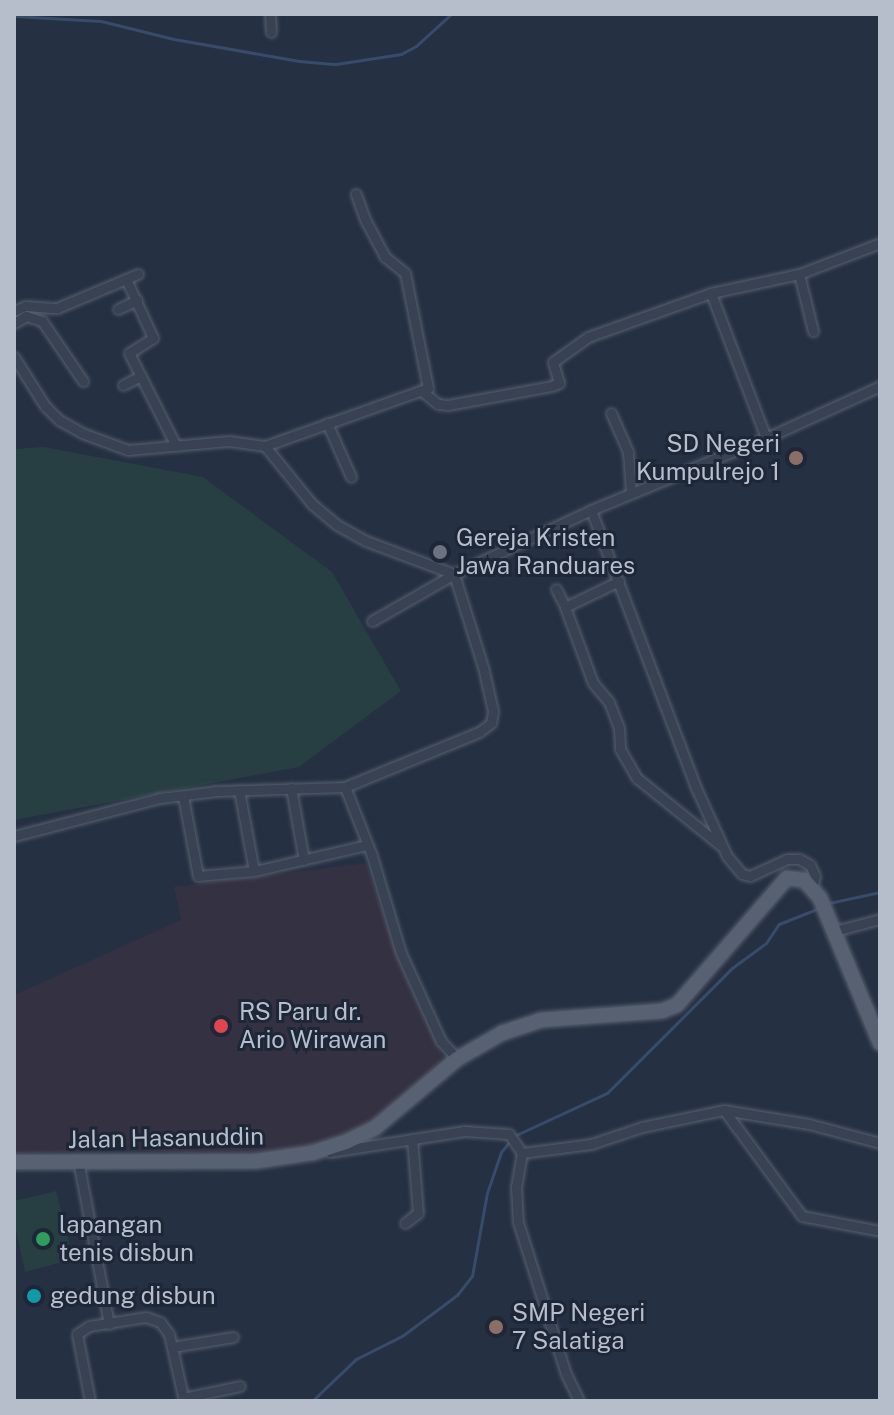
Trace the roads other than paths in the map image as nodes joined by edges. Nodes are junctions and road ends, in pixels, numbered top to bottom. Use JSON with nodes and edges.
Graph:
{"nodes":[{"id":1,"x":270,"y":14,"type":"edge"},
{"id":2,"x":271,"y":32,"type":"dead end"},
{"id":3,"x":356,"y":194,"type":"dead end"},
{"id":4,"x":880,"y":243,"type":"edge"},
{"id":5,"x":138,"y":274,"type":"dead end"},
{"id":6,"x":799,"y":274,"type":"junction"},
{"id":7,"x":126,"y":279,"type":"junction"},
{"id":8,"x":711,"y":293,"type":"junction"},
{"id":9,"x":137,"y":300,"type":"junction"},
{"id":10,"x":118,"y":309,"type":"dead end"},
{"id":11,"x":14,"y":311,"type":"edge"},
{"id":12,"x":14,"y":323,"type":"edge"},
{"id":13,"x":813,"y":331,"type":"dead end"},
{"id":14,"x":14,"y":357,"type":"edge"},
{"id":15,"x":141,"y":376,"type":"junction"},
{"id":16,"x":83,"y":381,"type":"dead end"},
{"id":17,"x":123,"y":385,"type":"dead end"},
{"id":18,"x":880,"y":386,"type":"edge"},
{"id":19,"x":423,"y":392,"type":"junction"},
{"id":20,"x":611,"y":413,"type":"dead end"},
{"id":21,"x":327,"y":423,"type":"junction"},
{"id":22,"x":766,"y":438,"type":"junction"},
{"id":23,"x":176,"y":446,"type":"junction"},
{"id":24,"x":265,"y":446,"type":"junction"},
{"id":25,"x":351,"y":477,"type":"dead end"},
{"id":26,"x":631,"y":493,"type":"junction"},
{"id":27,"x":591,"y":510,"type":"junction"},
{"id":28,"x":454,"y":574,"type":"junction"},
{"id":29,"x":619,"y":581,"type":"junction"},
{"id":30,"x":556,"y":589,"type":"dead end"},
{"id":31,"x":565,"y":607,"type":"junction"},
{"id":32,"x":372,"y":621,"type":"dead end"},
{"id":33,"x":345,"y":787,"type":"junction"},
{"id":34,"x":291,"y":788,"type":"junction"},
{"id":35,"x":239,"y":790,"type":"junction"},
{"id":36,"x":183,"y":796,"type":"junction"},
{"id":37,"x":14,"y":836,"type":"edge"},
{"id":38,"x":367,"y":845,"type":"junction"},
{"id":39,"x":723,"y":848,"type":"junction"},
{"id":40,"x":304,"y":860,"type":"junction"},
{"id":41,"x":254,"y":871,"type":"junction"},
{"id":42,"x":812,"y":889,"type":"junction"},
{"id":43,"x":880,"y":919,"type":"edge"},
{"id":44,"x":835,"y":931,"type":"junction"},
{"id":45,"x":880,"y":1043,"type":"edge"},
{"id":46,"x":457,"y":1059,"type":"junction"},
{"id":47,"x":724,"y":1110,"type":"junction"},
{"id":48,"x":412,"y":1139,"type":"junction"},
{"id":49,"x":880,"y":1143,"type":"edge"},
{"id":50,"x":312,"y":1153,"type":"junction"},
{"id":51,"x":522,"y":1153,"type":"junction"},
{"id":52,"x":78,"y":1160,"type":"junction"},
{"id":53,"x":14,"y":1162,"type":"edge"},
{"id":54,"x":405,"y":1223,"type":"dead end"},
{"id":55,"x":880,"y":1231,"type":"edge"},
{"id":56,"x":109,"y":1324,"type":"junction"},
{"id":57,"x":233,"y":1337,"type":"dead end"},
{"id":58,"x":172,"y":1347,"type":"junction"},
{"id":59,"x":240,"y":1386,"type":"dead end"},
{"id":60,"x":184,"y":1400,"type":"edge"},
{"id":61,"x":90,"y":1401,"type":"edge"},
{"id":62,"x":579,"y":1401,"type":"edge"}],
"edges":[{"from":1,"to":2,"type":"street"},
{"from":3,"to":19,"type":"street"},
{"from":4,"to":6,"type":"street"},
{"from":5,"to":7,"type":"street"},
{"from":6,"to":8,"type":"street"},
{"from":6,"to":13,"type":"street"},
{"from":7,"to":9,"type":"street"},
{"from":7,"to":11,"type":"street"},
{"from":8,"to":19,"type":"street"},
{"from":8,"to":22,"type":"street"},
{"from":9,"to":10,"type":"street"},
{"from":9,"to":15,"type":"street"},
{"from":12,"to":16,"type":"street"},
{"from":14,"to":23,"type":"street"},
{"from":15,"to":17,"type":"street"},
{"from":15,"to":23,"type":"street"},
{"from":18,"to":22,"type":"street"},
{"from":19,"to":21,"type":"street"},
{"from":20,"to":26,"type":"street"},
{"from":21,"to":24,"type":"street"},
{"from":21,"to":25,"type":"street"},
{"from":22,"to":26,"type":"street"},
{"from":23,"to":24,"type":"street"},
{"from":24,"to":28,"type":"street"},
{"from":26,"to":27,"type":"street"},
{"from":27,"to":28,"type":"street"},
{"from":27,"to":29,"type":"street"},
{"from":28,"to":32,"type":"street"},
{"from":28,"to":33,"type":"street"},
{"from":29,"to":31,"type":"street"},
{"from":29,"to":39,"type":"street"},
{"from":30,"to":31,"type":"street"},
{"from":31,"to":39,"type":"street"},
{"from":33,"to":34,"type":"street"},
{"from":33,"to":38,"type":"street"},
{"from":34,"to":35,"type":"street"},
{"from":34,"to":40,"type":"street"},
{"from":35,"to":36,"type":"street"},
{"from":35,"to":41,"type":"street"},
{"from":36,"to":37,"type":"street"},
{"from":36,"to":41,"type":"street"},
{"from":38,"to":40,"type":"street"},
{"from":38,"to":46,"type":"street"},
{"from":39,"to":42,"type":"street"},
{"from":40,"to":41,"type":"street"},
{"from":42,"to":44,"type":"main road"},
{"from":42,"to":46,"type":"main road","name":"Jalan Hasanuddin"},
{"from":43,"to":44,"type":"street"},
{"from":44,"to":45,"type":"main road"},
{"from":46,"to":50,"type":"main road","name":"Jalan Hasanuddin"},
{"from":47,"to":49,"type":"street"},
{"from":47,"to":51,"type":"street"},
{"from":47,"to":55,"type":"street"},
{"from":48,"to":50,"type":"street"},
{"from":48,"to":51,"type":"street"},
{"from":48,"to":54,"type":"street"},
{"from":50,"to":52,"type":"main road","name":"Jalan Hasanuddin"},
{"from":51,"to":62,"type":"street"},
{"from":52,"to":53,"type":"main road","name":"Jalan Hasanuddin"},
{"from":52,"to":56,"type":"street"},
{"from":56,"to":58,"type":"street"},
{"from":56,"to":61,"type":"street"},
{"from":57,"to":58,"type":"street"},
{"from":58,"to":60,"type":"street"},
{"from":59,"to":60,"type":"street"}]}
